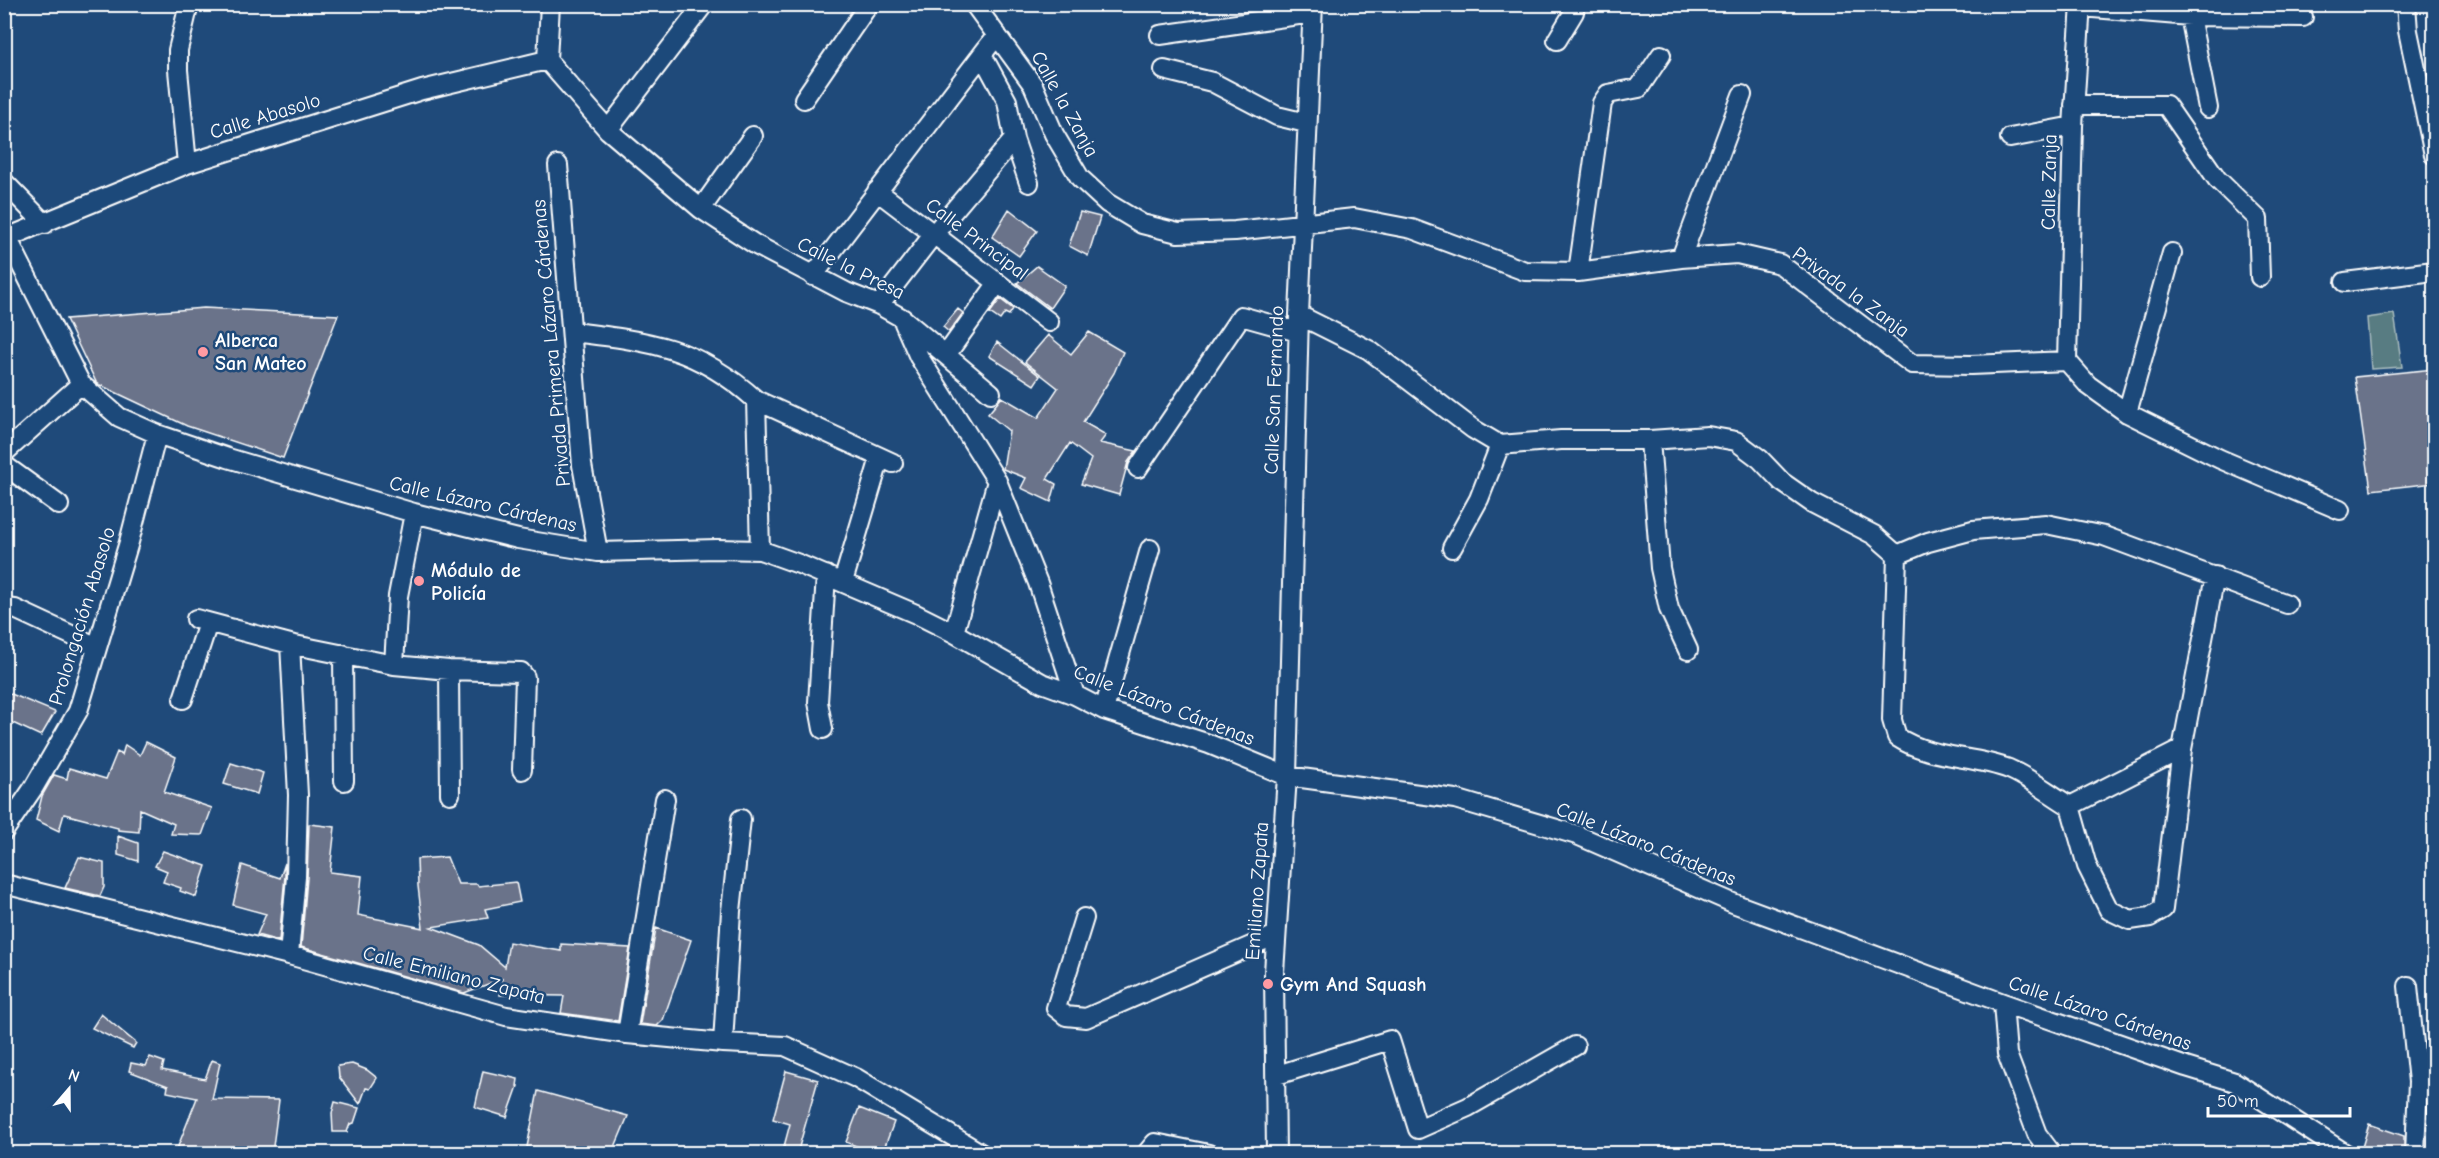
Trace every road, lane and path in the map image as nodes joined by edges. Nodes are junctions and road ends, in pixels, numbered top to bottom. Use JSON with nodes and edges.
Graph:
{"nodes":[{"id":1,"x":189,"y":4,"type":"edge"},
{"id":2,"x":550,"y":4,"type":"edge"},
{"id":3,"x":704,"y":4,"type":"edge"},
{"id":4,"x":869,"y":4,"type":"edge"},
{"id":5,"x":974,"y":4,"type":"edge"},
{"id":6,"x":1573,"y":4,"type":"edge"},
{"id":7,"x":2406,"y":4,"type":"edge"},
{"id":8,"x":2081,"y":6,"type":"edge"},
{"id":9,"x":1313,"y":9,"type":"edge"},
{"id":10,"x":2190,"y":16,"type":"junction"},
{"id":11,"x":2303,"y":17,"type":"dead end"},
{"id":12,"x":998,"y":34,"type":"junction"},
{"id":13,"x":1160,"y":35,"type":"dead end"},
{"id":14,"x":1557,"y":40,"type":"dead end"},
{"id":15,"x":982,"y":54,"type":"junction"},
{"id":16,"x":1661,"y":55,"type":"dead end"},
{"id":17,"x":547,"y":60,"type":"junction"},
{"id":18,"x":1164,"y":70,"type":"dead end"},
{"id":19,"x":1742,"y":95,"type":"dead end"},
{"id":20,"x":804,"y":99,"type":"dead end"},
{"id":21,"x":2074,"y":105,"type":"junction"},
{"id":22,"x":2208,"y":108,"type":"dead end"},
{"id":23,"x":1306,"y":123,"type":"junction"},
{"id":24,"x":2073,"y":126,"type":"junction"},
{"id":25,"x":608,"y":130,"type":"junction"},
{"id":26,"x":753,"y":136,"type":"dead end"},
{"id":27,"x":2010,"y":138,"type":"dead end"},
{"id":28,"x":1014,"y":139,"type":"junction"},
{"id":29,"x":2434,"y":155,"type":"edge"},
{"id":30,"x":188,"y":164,"type":"junction"},
{"id":31,"x":558,"y":165,"type":"dead end"},
{"id":32,"x":4,"y":182,"type":"edge"},
{"id":33,"x":1029,"y":183,"type":"dead end"},
{"id":34,"x":877,"y":191,"type":"junction"},
{"id":35,"x":701,"y":209,"type":"junction"},
{"id":36,"x":1303,"y":223,"type":"junction"},
{"id":37,"x":45,"y":224,"type":"junction"},
{"id":38,"x":933,"y":235,"type":"junction"},
{"id":39,"x":6,"y":239,"type":"edge"},
{"id":40,"x":2172,"y":253,"type":"dead end"},
{"id":41,"x":1681,"y":258,"type":"junction"},
{"id":42,"x":2434,"y":271,"type":"edge"},
{"id":43,"x":1578,"y":273,"type":"junction"},
{"id":44,"x":813,"y":276,"type":"junction"},
{"id":45,"x":2260,"y":277,"type":"dead end"},
{"id":46,"x":2345,"y":282,"type":"dead end"},
{"id":47,"x":997,"y":284,"type":"junction"},
{"id":48,"x":879,"y":305,"type":"junction"},
{"id":49,"x":902,"y":318,"type":"junction"},
{"id":50,"x":1049,"y":322,"type":"dead end"},
{"id":51,"x":1298,"y":323,"type":"junction"},
{"id":52,"x":572,"y":332,"type":"junction"},
{"id":53,"x":946,"y":355,"type":"junction"},
{"id":54,"x":2067,"y":361,"type":"junction"},
{"id":55,"x":81,"y":384,"type":"junction"},
{"id":56,"x":991,"y":393,"type":"dead end"},
{"id":57,"x":756,"y":400,"type":"junction"},
{"id":58,"x":2127,"y":413,"type":"junction"},
{"id":59,"x":157,"y":434,"type":"junction"},
{"id":60,"x":1650,"y":440,"type":"junction"},
{"id":61,"x":1500,"y":445,"type":"junction"},
{"id":62,"x":4,"y":453,"type":"edge"},
{"id":63,"x":4,"y":465,"type":"edge"},
{"id":64,"x":1138,"y":468,"type":"dead end"},
{"id":65,"x":997,"y":481,"type":"junction"},
{"id":66,"x":59,"y":505,"type":"dead end"},
{"id":67,"x":2340,"y":510,"type":"dead end"},
{"id":68,"x":414,"y":513,"type":"junction"},
{"id":69,"x":1452,"y":548,"type":"dead end"},
{"id":70,"x":1150,"y":549,"type":"dead end"},
{"id":71,"x":760,"y":550,"type":"junction"},
{"id":72,"x":598,"y":552,"type":"junction"},
{"id":73,"x":1897,"y":555,"type":"junction"},
{"id":74,"x":2215,"y":576,"type":"junction"},
{"id":75,"x":835,"y":579,"type":"junction"},
{"id":76,"x":2287,"y":604,"type":"dead end"},
{"id":77,"x":4,"y":608,"type":"edge"},
{"id":78,"x":954,"y":633,"type":"junction"},
{"id":79,"x":290,"y":644,"type":"junction"},
{"id":80,"x":97,"y":647,"type":"junction"},
{"id":81,"x":1688,"y":650,"type":"dead end"},
{"id":82,"x":343,"y":654,"type":"junction"},
{"id":83,"x":394,"y":665,"type":"junction"},
{"id":84,"x":449,"y":670,"type":"junction"},
{"id":85,"x":1076,"y":695,"type":"junction"},
{"id":86,"x":183,"y":699,"type":"dead end"},
{"id":87,"x":1104,"y":710,"type":"junction"},
{"id":88,"x":823,"y":729,"type":"dead end"},
{"id":89,"x":2182,"y":749,"type":"junction"},
{"id":90,"x":522,"y":770,"type":"dead end"},
{"id":91,"x":1287,"y":776,"type":"junction"},
{"id":92,"x":344,"y":781,"type":"dead end"},
{"id":93,"x":450,"y":794,"type":"dead end"},
{"id":94,"x":665,"y":799,"type":"dead end"},
{"id":95,"x":2070,"y":806,"type":"junction"},
{"id":96,"x":741,"y":819,"type":"dead end"},
{"id":97,"x":4,"y":831,"type":"edge"},
{"id":98,"x":4,"y":884,"type":"edge"},
{"id":99,"x":1084,"y":918,"type":"dead end"},
{"id":100,"x":1276,"y":935,"type":"junction"},
{"id":101,"x":289,"y":955,"type":"junction"},
{"id":102,"x":2408,"y":986,"type":"dead end"},
{"id":103,"x":2003,"y":1003,"type":"junction"},
{"id":104,"x":627,"y":1034,"type":"junction"},
{"id":105,"x":723,"y":1043,"type":"junction"},
{"id":106,"x":1575,"y":1046,"type":"dead end"},
{"id":107,"x":1277,"y":1075,"type":"junction"},
{"id":108,"x":981,"y":1154,"type":"edge"},
{"id":109,"x":1146,"y":1154,"type":"edge"},
{"id":110,"x":1209,"y":1154,"type":"edge"},
{"id":111,"x":1276,"y":1154,"type":"edge"},
{"id":112,"x":2052,"y":1154,"type":"edge"},
{"id":113,"x":2346,"y":1154,"type":"edge"},
{"id":114,"x":2415,"y":1154,"type":"edge"}],
"edges":[{"from":1,"to":30,"type":"street"},
{"from":2,"to":17,"type":"street"},
{"from":3,"to":25,"type":"street"},
{"from":4,"to":20,"type":"street"},
{"from":5,"to":12,"type":"street","name":"Calle la Zanja"},
{"from":6,"to":14,"type":"street"},
{"from":7,"to":29,"type":"street"},
{"from":8,"to":10,"type":"street"},
{"from":8,"to":21,"type":"street","name":"Calle Zanja"},
{"from":9,"to":13,"type":"street"},
{"from":9,"to":23,"type":"street","name":"Calle San Fernando"},
{"from":10,"to":11,"type":"street"},
{"from":10,"to":22,"type":"street"},
{"from":12,"to":15,"type":"street"},
{"from":12,"to":36,"type":"street","name":"Calle la Zanja"},
{"from":15,"to":28,"type":"street"},
{"from":15,"to":34,"type":"street"},
{"from":16,"to":43,"type":"street"},
{"from":17,"to":25,"type":"street","name":"Calle la Presa"},
{"from":17,"to":30,"type":"street","name":"Calle Abasolo"},
{"from":18,"to":23,"type":"street"},
{"from":19,"to":41,"type":"street"},
{"from":21,"to":24,"type":"street","name":"Calle Zanja"},
{"from":21,"to":45,"type":"street"},
{"from":23,"to":36,"type":"street","name":"Calle San Fernando"},
{"from":24,"to":27,"type":"street"},
{"from":24,"to":54,"type":"street","name":"Calle Zanja"},
{"from":25,"to":35,"type":"street","name":"Calle la Presa"},
{"from":26,"to":35,"type":"street"},
{"from":28,"to":33,"type":"street"},
{"from":28,"to":38,"type":"street"},
{"from":30,"to":37,"type":"street","name":"Calle Abasolo"},
{"from":31,"to":52,"type":"street","name":"Privada Primera Lázaro Cárdenas"},
{"from":32,"to":37,"type":"street"},
{"from":34,"to":38,"type":"street","name":"Calle Principal"},
{"from":34,"to":44,"type":"street"},
{"from":35,"to":44,"type":"street","name":"Calle la Presa"},
{"from":36,"to":43,"type":"street","name":"Privada la Zanja"},
{"from":36,"to":51,"type":"street","name":"Calle San Fernando"},
{"from":37,"to":39,"type":"street","name":"Calle Abasolo"},
{"from":38,"to":47,"type":"street","name":"Calle Principal"},
{"from":38,"to":48,"type":"street"},
{"from":39,"to":55,"type":"street","name":"Calle Lázaro Cárdenas"},
{"from":40,"to":58,"type":"street"},
{"from":41,"to":43,"type":"street","name":"Privada la Zanja"},
{"from":41,"to":54,"type":"street","name":"Privada la Zanja"},
{"from":42,"to":46,"type":"street"},
{"from":44,"to":48,"type":"street","name":"Calle la Presa"},
{"from":47,"to":50,"type":"street","name":"Calle Principal"},
{"from":47,"to":53,"type":"street"},
{"from":48,"to":49,"type":"street","name":"Calle la Presa"},
{"from":49,"to":53,"type":"street"},
{"from":49,"to":65,"type":"street","name":"Calle la Presa"},
{"from":51,"to":61,"type":"street"},
{"from":51,"to":64,"type":"street"},
{"from":51,"to":91,"type":"street","name":"Calle San Fernando"},
{"from":52,"to":57,"type":"street"},
{"from":52,"to":72,"type":"street","name":"Privada Primera Lázaro Cárdenas"},
{"from":53,"to":56,"type":"street"},
{"from":54,"to":58,"type":"street"},
{"from":55,"to":59,"type":"street","name":"Calle Lázaro Cárdenas"},
{"from":55,"to":62,"type":"street"},
{"from":57,"to":71,"type":"street"},
{"from":57,"to":75,"type":"street"},
{"from":58,"to":67,"type":"street"},
{"from":59,"to":68,"type":"street","name":"Calle Lázaro Cárdenas"},
{"from":59,"to":80,"type":"street","name":"Prolongación Abasolo"},
{"from":60,"to":61,"type":"street"},
{"from":60,"to":73,"type":"street"},
{"from":60,"to":81,"type":"street"},
{"from":61,"to":69,"type":"street"},
{"from":63,"to":66,"type":"street"},
{"from":65,"to":78,"type":"street"},
{"from":65,"to":85,"type":"street","name":"Calle la Presa"},
{"from":68,"to":72,"type":"street","name":"Calle Lázaro Cárdenas"},
{"from":68,"to":83,"type":"street"},
{"from":70,"to":87,"type":"street"},
{"from":71,"to":72,"type":"street","name":"Calle Lázaro Cárdenas"},
{"from":71,"to":75,"type":"street","name":"Calle Lázaro Cárdenas"},
{"from":73,"to":74,"type":"street"},
{"from":73,"to":95,"type":"street"},
{"from":74,"to":76,"type":"street"},
{"from":74,"to":89,"type":"street"},
{"from":75,"to":78,"type":"street","name":"Calle Lázaro Cárdenas"},
{"from":75,"to":88,"type":"street"},
{"from":77,"to":80,"type":"street"},
{"from":78,"to":85,"type":"street","name":"Calle Lázaro Cárdenas"},
{"from":79,"to":82,"type":"street"},
{"from":79,"to":86,"type":"street"},
{"from":79,"to":101,"type":"street"},
{"from":80,"to":97,"type":"street","name":"Prolongación Abasolo"},
{"from":82,"to":83,"type":"street"},
{"from":82,"to":92,"type":"street"},
{"from":83,"to":84,"type":"street"},
{"from":84,"to":90,"type":"street"},
{"from":84,"to":93,"type":"street"},
{"from":85,"to":87,"type":"street","name":"Calle Lázaro Cárdenas"},
{"from":87,"to":91,"type":"street","name":"Calle Lázaro Cárdenas"},
{"from":89,"to":95,"type":"street"},
{"from":89,"to":95,"type":"street"},
{"from":91,"to":100,"type":"street","name":"Emiliano Zapata"},
{"from":91,"to":103,"type":"street","name":"Calle Lázaro Cárdenas"},
{"from":94,"to":104,"type":"street"},
{"from":96,"to":105,"type":"street"},
{"from":98,"to":101,"type":"street","name":"Calle Emiliano Zapata"},
{"from":99,"to":100,"type":"street"},
{"from":100,"to":107,"type":"street","name":"Emiliano Zapata"},
{"from":101,"to":104,"type":"street","name":"Calle Emiliano Zapata"},
{"from":102,"to":114,"type":"street"},
{"from":103,"to":112,"type":"street"},
{"from":103,"to":113,"type":"street","name":"Calle Lázaro Cárdenas"},
{"from":104,"to":105,"type":"street","name":"Calle Emiliano Zapata"},
{"from":105,"to":108,"type":"street","name":"Calle Emiliano Zapata"},
{"from":106,"to":107,"type":"street"},
{"from":107,"to":111,"type":"street","name":"Emiliano Zapata"},
{"from":109,"to":110,"type":"street"}]}
